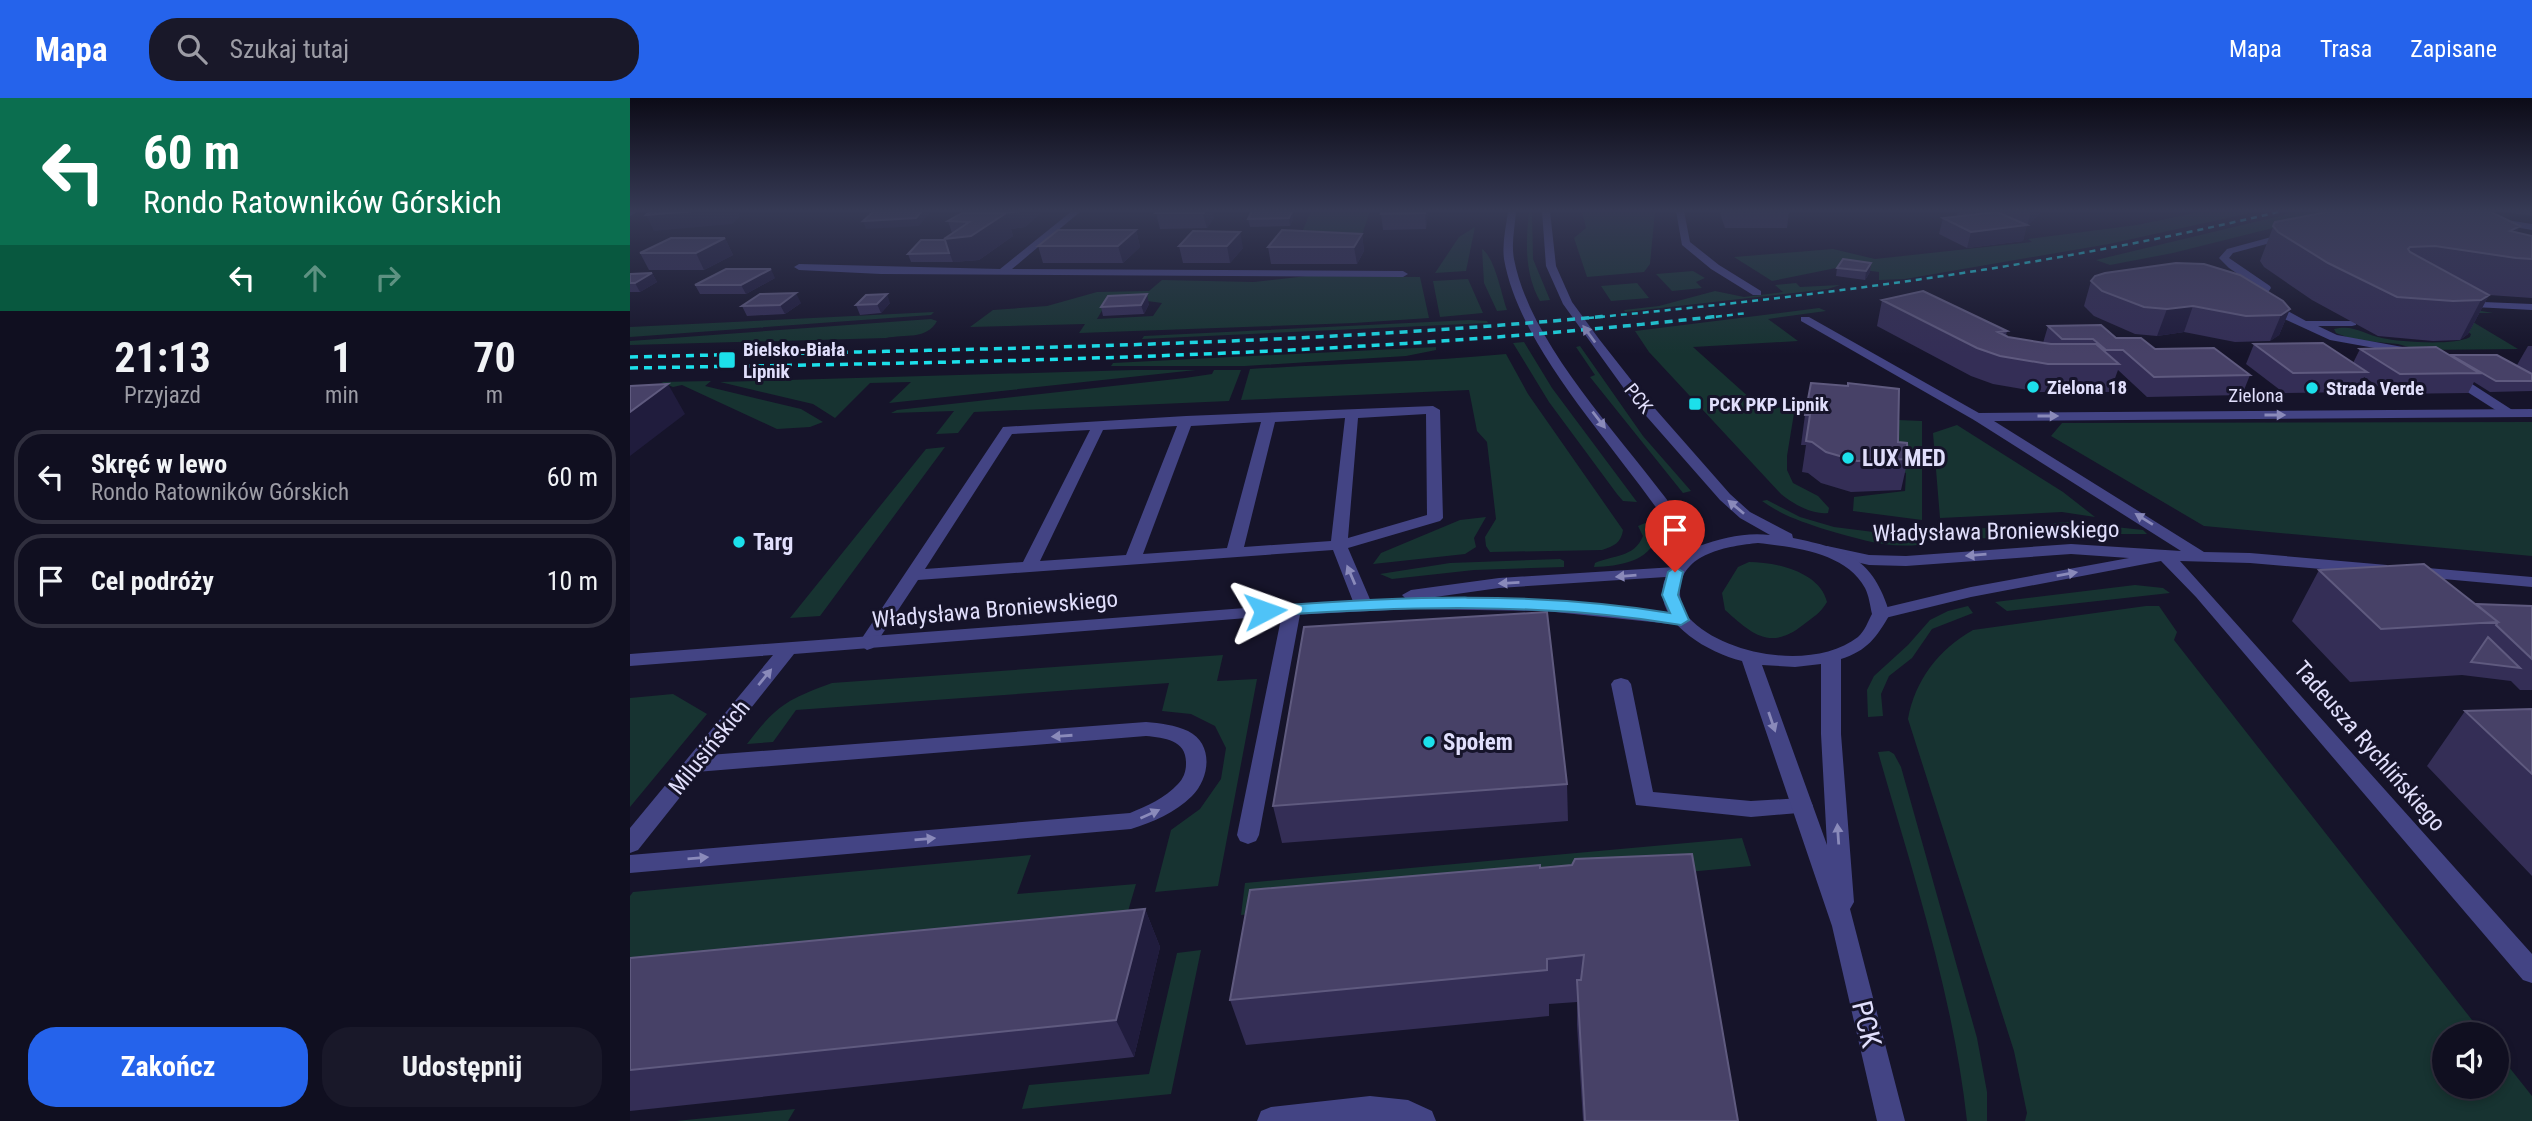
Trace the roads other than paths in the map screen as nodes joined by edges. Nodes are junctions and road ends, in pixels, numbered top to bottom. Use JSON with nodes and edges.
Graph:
{"nodes":[{"id":1,"x":1018,"y":259,"type":"edge"},
{"id":2,"x":1509,"y":259,"type":"edge"},
{"id":3,"x":1550,"y":259,"type":"edge"},
{"id":4,"x":1705,"y":259,"type":"edge"},
{"id":5,"x":2225,"y":259,"type":"edge"},
{"id":6,"x":799,"y":267,"type":"dead end"},
{"id":7,"x":1003,"y":271,"type":"junction"},
{"id":8,"x":1403,"y":274,"type":"dead end"},
{"id":9,"x":1757,"y":293,"type":"dead end"},
{"id":10,"x":2444,"y":301,"type":"edge"},
{"id":11,"x":2532,"y":307,"type":"edge"},
{"id":12,"x":1805,"y":319,"type":"dead end"},
{"id":13,"x":2303,"y":323,"type":"junction"},
{"id":14,"x":2353,"y":323,"type":"edge"},
{"id":15,"x":2423,"y":358,"type":"edge"},
{"id":16,"x":2445,"y":372,"type":"edge"},
{"id":17,"x":2510,"y":413,"type":"junction"},
{"id":18,"x":2532,"y":413,"type":"edge"},
{"id":19,"x":1352,"y":414,"type":"junction"},
{"id":20,"x":1979,"y":417,"type":"junction"},
{"id":21,"x":1269,"y":418,"type":"junction"},
{"id":22,"x":1186,"y":420,"type":"junction"},
{"id":23,"x":1099,"y":425,"type":"junction"},
{"id":24,"x":1795,"y":542,"type":"junction"},
{"id":25,"x":1339,"y":545,"type":"junction"},
{"id":26,"x":1827,"y":551,"type":"junction"},
{"id":27,"x":1234,"y":553,"type":"junction"},
{"id":28,"x":1695,"y":554,"type":"junction"},
{"id":29,"x":2166,"y":556,"type":"junction"},
{"id":30,"x":2201,"y":557,"type":"junction"},
{"id":31,"x":1133,"y":559,"type":"junction"},
{"id":32,"x":1029,"y":566,"type":"junction"},
{"id":33,"x":1675,"y":572,"type":"junction"},
{"id":34,"x":915,"y":575,"type":"junction"},
{"id":35,"x":2532,"y":582,"type":"edge"},
{"id":36,"x":1363,"y":604,"type":"junction"},
{"id":37,"x":1292,"y":609,"type":"junction"},
{"id":38,"x":1881,"y":614,"type":"junction"},
{"id":39,"x":1681,"y":620,"type":"junction"},
{"id":40,"x":867,"y":644,"type":"junction"},
{"id":41,"x":788,"y":649,"type":"junction"},
{"id":42,"x":1832,"y":657,"type":"junction"},
{"id":43,"x":1750,"y":658,"type":"junction"},
{"id":44,"x":630,"y":660,"type":"edge"},
{"id":45,"x":1621,"y":684,"type":"dead end"},
{"id":46,"x":696,"y":764,"type":"junction"},
{"id":47,"x":1802,"y":806,"type":"junction"},
{"id":48,"x":1248,"y":835,"type":"dead end"},
{"id":49,"x":630,"y":844,"type":"edge"},
{"id":50,"x":630,"y":864,"type":"edge"},
{"id":51,"x":1844,"y":926,"type":"junction"},
{"id":52,"x":2532,"y":972,"type":"edge"},
{"id":53,"x":1271,"y":1121,"type":"edge"},
{"id":54,"x":1422,"y":1121,"type":"edge"},
{"id":55,"x":1891,"y":1121,"type":"edge"}],
"edges":[{"from":1,"to":7,"type":"street"},
{"from":2,"to":28,"type":"street","name":"PCK","one_way":true},
{"from":24,"to":3,"type":"street","name":"PCK","one_way":true},
{"from":4,"to":9,"type":"street"},
{"from":5,"to":13,"type":"street"},
{"from":6,"to":7,"type":"street"},
{"from":7,"to":8,"type":"street"},
{"from":10,"to":11,"type":"street"},
{"from":12,"to":20,"type":"street","name":"Zielona"},
{"from":13,"to":14,"type":"street"},
{"from":13,"to":15,"type":"street"},
{"from":16,"to":17,"type":"street"},
{"from":17,"to":18,"type":"street","name":"Zielona"},
{"from":20,"to":17,"type":"street","name":"Zielona","one_way":true},
{"from":19,"to":21,"type":"street"},
{"from":19,"to":25,"type":"street"},
{"from":19,"to":25,"type":"street"},
{"from":30,"to":20,"type":"street","name":"Zielona","one_way":true},
{"from":21,"to":22,"type":"street"},
{"from":21,"to":27,"type":"street"},
{"from":22,"to":23,"type":"street"},
{"from":22,"to":31,"type":"street"},
{"from":23,"to":32,"type":"street"},
{"from":23,"to":34,"type":"street"},
{"from":24,"to":26,"type":"street"},
{"from":24,"to":28,"type":"street"},
{"from":25,"to":27,"type":"street"},
{"from":36,"to":25,"type":"street","one_way":true},
{"from":29,"to":26,"type":"street","name":"Władysława Broniewskiego","one_way":true},
{"from":26,"to":38,"type":"street"},
{"from":27,"to":31,"type":"street"},
{"from":28,"to":33,"type":"street"},
{"from":29,"to":30,"type":"street","name":"Władysława Broniewskiego"},
{"from":38,"to":29,"type":"street","name":"Władysława Broniewskiego","one_way":true},
{"from":29,"to":52,"type":"street","name":"Tadeusza Rychlińskiego"},
{"from":30,"to":35,"type":"street","name":"Władysława Broniewskiego"},
{"from":31,"to":32,"type":"street"},
{"from":32,"to":34,"type":"street"},
{"from":33,"to":36,"type":"street","name":"Władysława Broniewskiego","one_way":true},
{"from":33,"to":39,"type":"street"},
{"from":34,"to":40,"type":"street"},
{"from":36,"to":37,"type":"street","name":"Władysława Broniewskiego"},
{"from":36,"to":39,"type":"street","name":"Władysława Broniewskiego"},
{"from":37,"to":40,"type":"street","name":"Władysława Broniewskiego"},
{"from":37,"to":48,"type":"street"},
{"from":38,"to":42,"type":"street"},
{"from":39,"to":43,"type":"street"},
{"from":40,"to":41,"type":"street","name":"Władysława Broniewskiego"},
{"from":41,"to":44,"type":"street","name":"Władysława Broniewskiego"},
{"from":46,"to":41,"type":"street","name":"Milusińskich","one_way":true},
{"from":42,"to":43,"type":"street"},
{"from":51,"to":42,"type":"street","name":"PCK","one_way":true},
{"from":43,"to":47,"type":"street","name":"PCK","one_way":true},
{"from":45,"to":47,"type":"street"},
{"from":46,"to":49,"type":"street","name":"Milusińskich"},
{"from":50,"to":46,"type":"street","one_way":true},
{"from":47,"to":51,"type":"street","name":"PCK"},
{"from":51,"to":55,"type":"street","name":"PCK"},
{"from":53,"to":54,"type":"street"}]}
